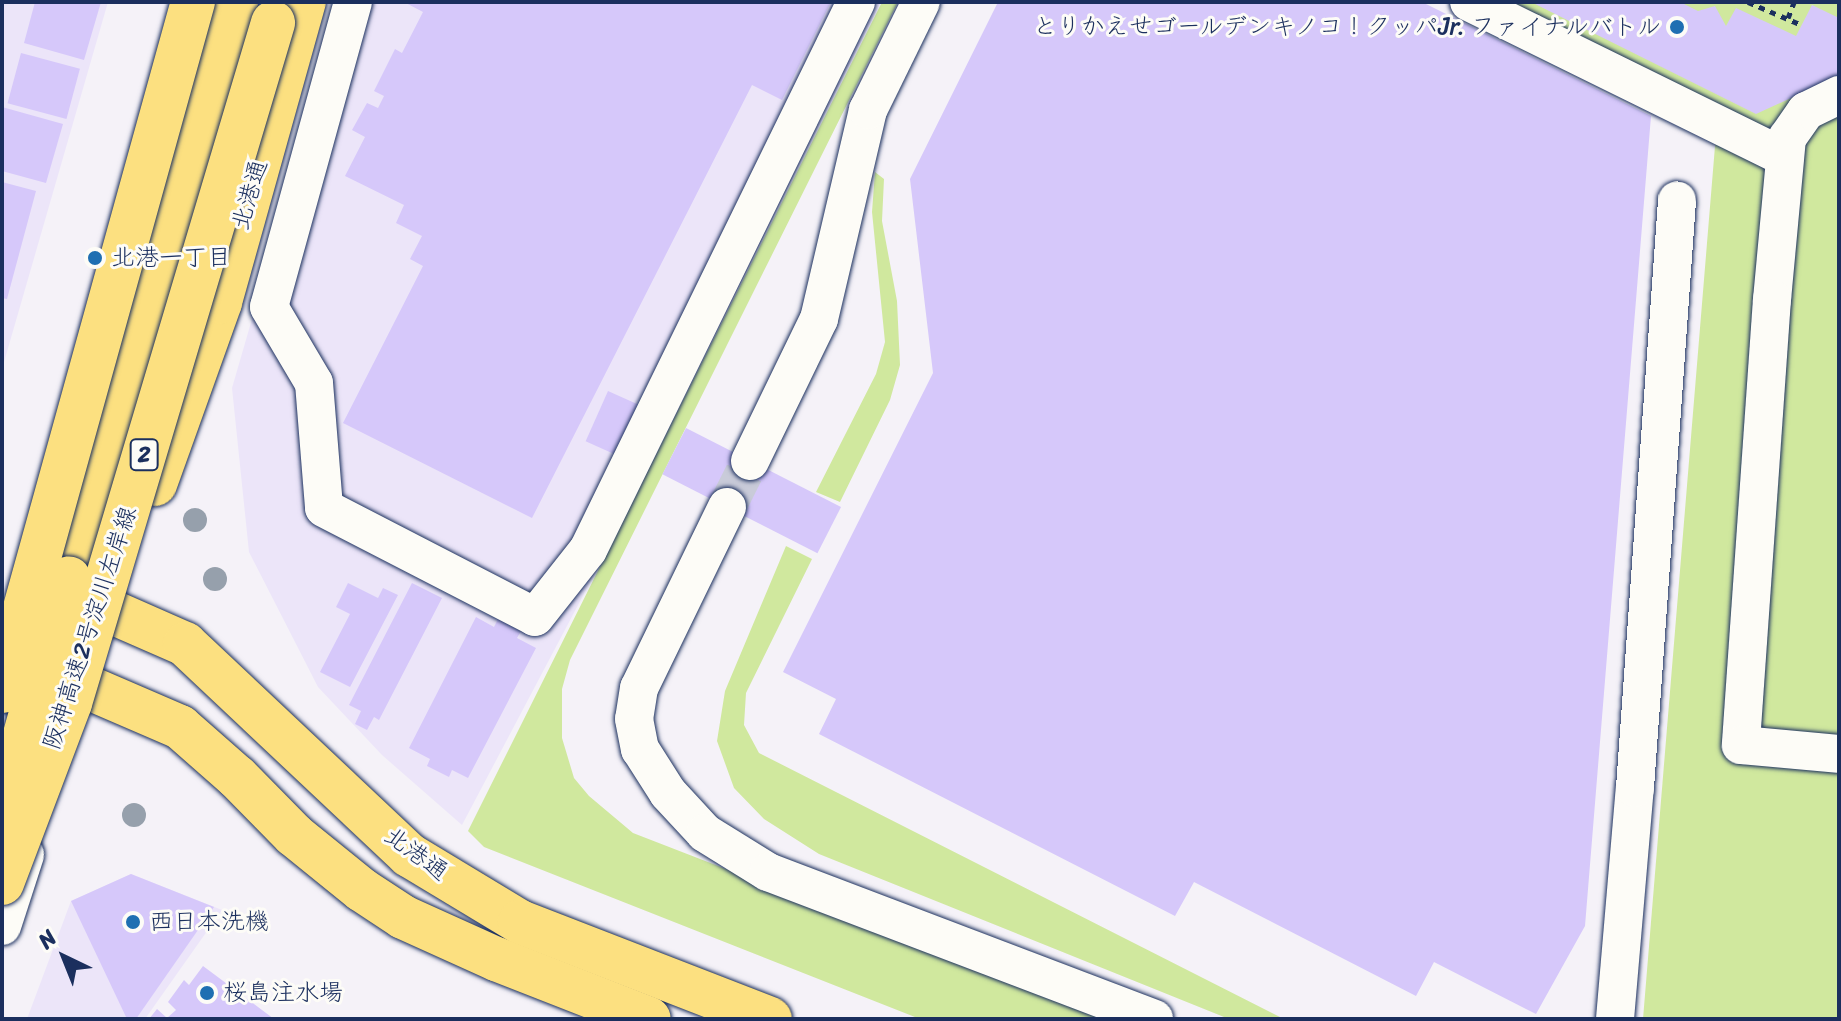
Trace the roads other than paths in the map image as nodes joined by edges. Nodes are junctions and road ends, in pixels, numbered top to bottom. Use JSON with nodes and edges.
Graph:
{"nodes":[{"id":1,"x":175,"y":2,"type":"edge"},
{"id":2,"x":193,"y":2,"type":"edge"},
{"id":3,"x":236,"y":2,"type":"edge"},
{"id":4,"x":279,"y":2,"type":"edge"},
{"id":5,"x":304,"y":2,"type":"edge"},
{"id":6,"x":353,"y":2,"type":"edge"},
{"id":7,"x":856,"y":2,"type":"edge"},
{"id":8,"x":921,"y":2,"type":"edge"},
{"id":9,"x":1469,"y":2,"type":"edge"},
{"id":10,"x":1839,"y":95,"type":"edge"},
{"id":11,"x":1784,"y":157,"type":"junction"},
{"id":12,"x":1677,"y":200,"type":"dead end"},
{"id":13,"x":750,"y":461,"type":"tunnel mouth"},
{"id":14,"x":727,"y":507,"type":"tunnel mouth"},
{"id":15,"x":10,"y":582,"type":"edge"},
{"id":16,"x":112,"y":612,"type":"junction"},
{"id":17,"x":2,"y":651,"type":"edge"},
{"id":18,"x":84,"y":686,"type":"junction"},
{"id":19,"x":2,"y":691,"type":"edge"},
{"id":20,"x":1839,"y":754,"type":"edge"},
{"id":21,"x":2,"y":816,"type":"edge"},
{"id":22,"x":2,"y":883,"type":"edge"},
{"id":23,"x":2,"y":926,"type":"edge"},
{"id":24,"x":649,"y":1019,"type":"edge"},
{"id":25,"x":770,"y":1019,"type":"edge"},
{"id":26,"x":1154,"y":1019,"type":"edge"},
{"id":27,"x":1615,"y":1019,"type":"edge"}],
"edges":[{"from":1,"to":15,"type":"main road"},
{"from":2,"to":15,"type":"main road","bridge":true},
{"from":2,"to":19,"type":"main road","bridge":true},
{"from":3,"to":21,"type":"main road","bridge":true},
{"from":4,"to":22,"type":"main road","name":"阪神高速2号淀川左岸線","number":"2","bridge":true},
{"from":5,"to":16,"type":"main road","name":"北港通"},
{"from":6,"to":7,"type":"street"},
{"from":8,"to":13,"type":"street"},
{"from":9,"to":11,"type":"street"},
{"from":10,"to":11,"type":"street"},
{"from":11,"to":20,"type":"street"},
{"from":12,"to":27,"type":"street"},
{"from":14,"to":26,"type":"street"},
{"from":15,"to":16,"type":"main road","name":"北港通"},
{"from":15,"to":17,"type":"main road"},
{"from":16,"to":18,"type":"main road","name":"北港通"},
{"from":16,"to":25,"type":"main road","name":"北港通"},
{"from":17,"to":18,"type":"main road"},
{"from":18,"to":23,"type":"street"},
{"from":18,"to":24,"type":"main road"}]}
